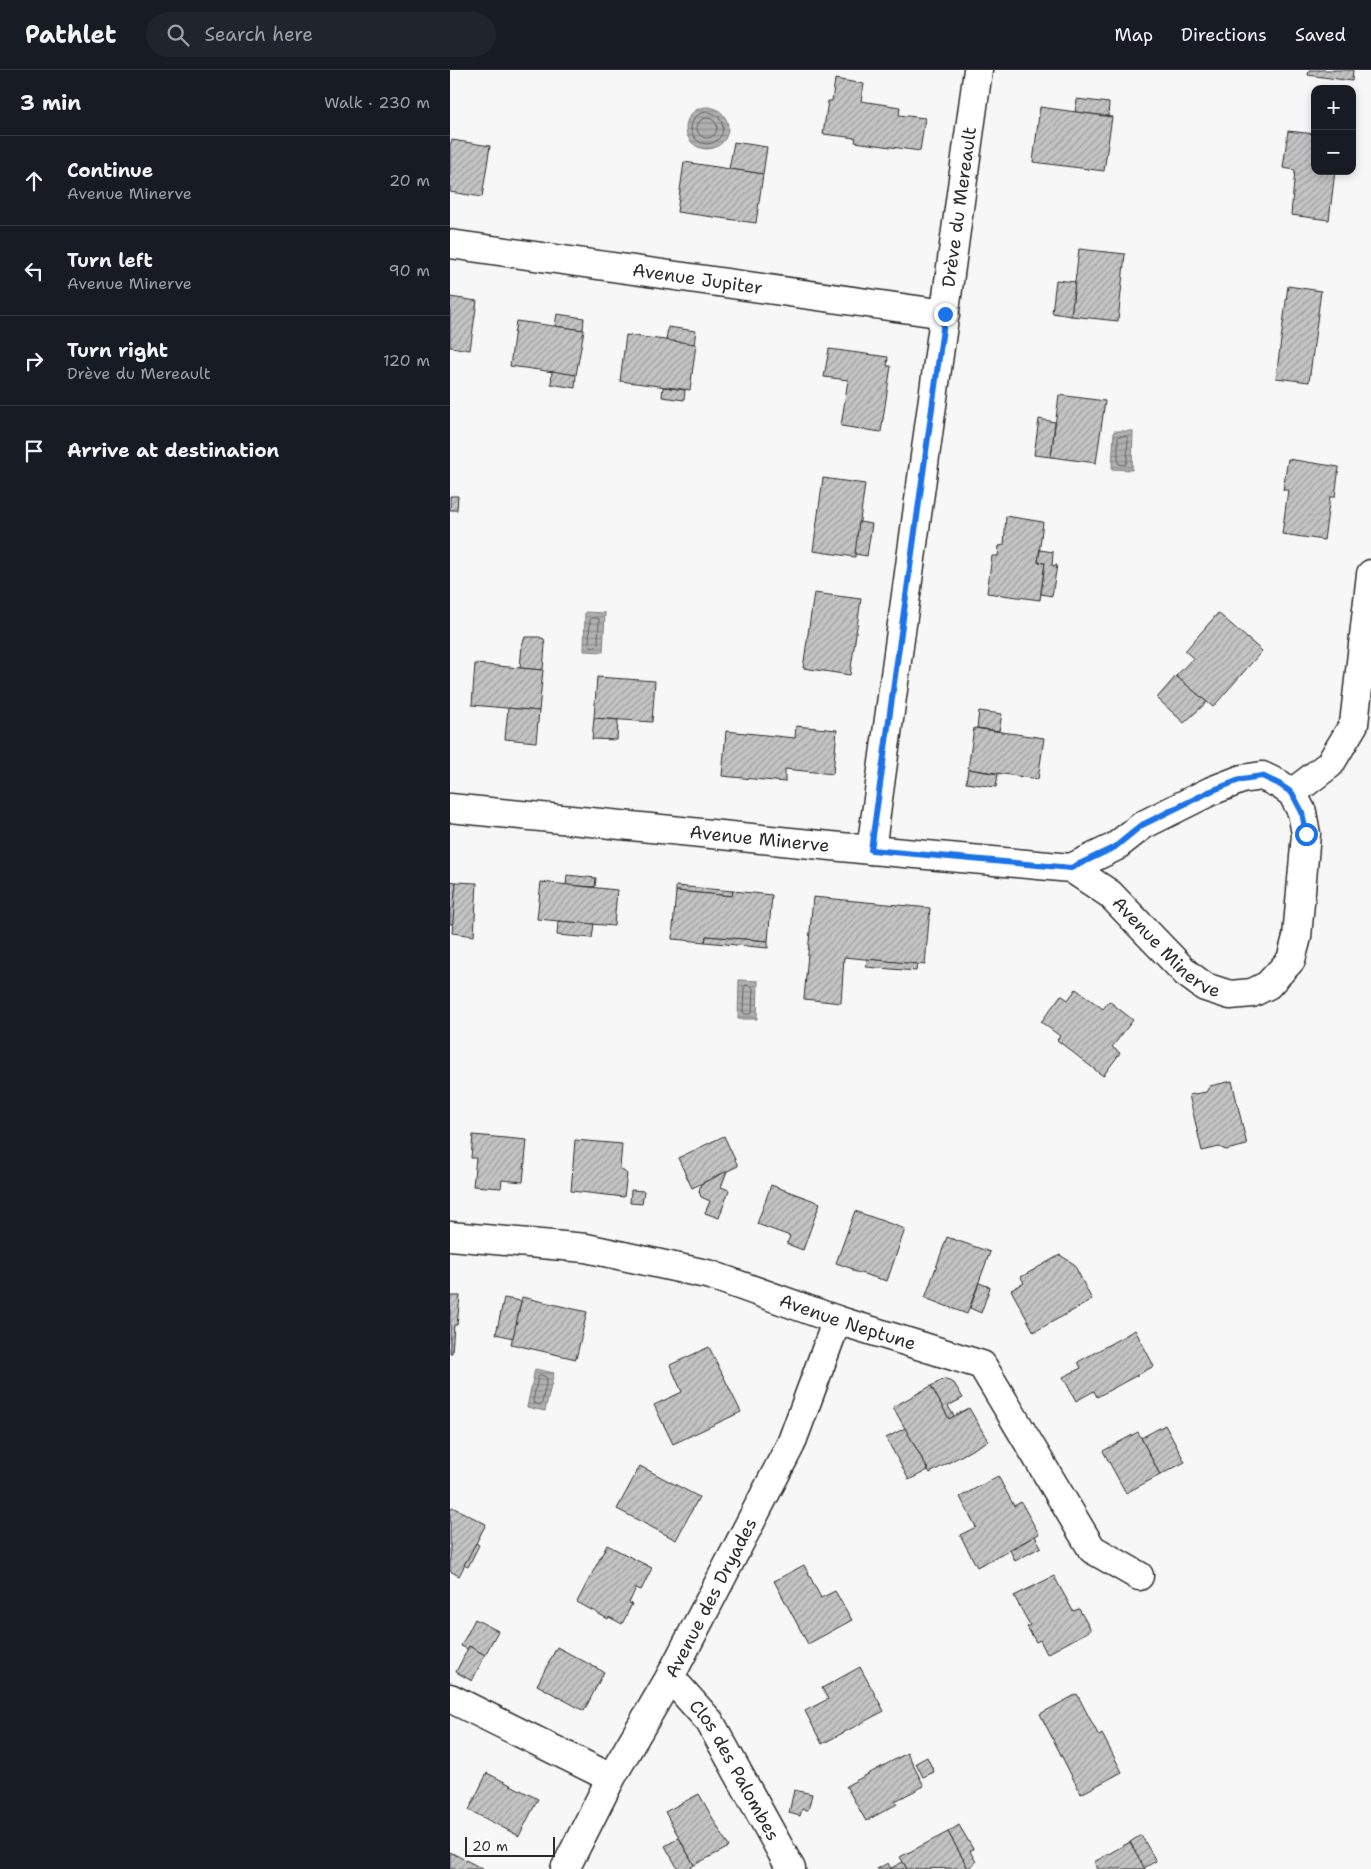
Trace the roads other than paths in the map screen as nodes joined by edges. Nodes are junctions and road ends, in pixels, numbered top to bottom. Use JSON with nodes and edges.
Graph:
{"nodes":[{"id":1,"x":978,"y":70,"type":"edge"},
{"id":2,"x":450,"y":244,"type":"edge"},
{"id":3,"x":945,"y":314,"type":"junction"},
{"id":4,"x":1371,"y":574,"type":"edge"},
{"id":5,"x":1292,"y":793,"type":"junction"},
{"id":6,"x":450,"y":808,"type":"edge"},
{"id":7,"x":871,"y":850,"type":"junction"},
{"id":8,"x":1071,"y":868,"type":"junction"},
{"id":9,"x":450,"y":1236,"type":"edge"},
{"id":10,"x":837,"y":1320,"type":"junction"},
{"id":11,"x":1139,"y":1576,"type":"dead end"},
{"id":12,"x":670,"y":1677,"type":"junction"},
{"id":13,"x":450,"y":1698,"type":"edge"},
{"id":14,"x":611,"y":1778,"type":"junction"},
{"id":15,"x":565,"y":1869,"type":"edge"},
{"id":16,"x":791,"y":1869,"type":"edge"}],
"edges":[{"from":1,"to":3,"type":"street","name":"Drève du Mereault"},
{"from":2,"to":3,"type":"street","name":"Avenue Jupiter"},
{"from":3,"to":7,"type":"street","name":"Drève du Mereault"},
{"from":4,"to":5,"type":"street"},
{"from":5,"to":8,"type":"street"},
{"from":5,"to":8,"type":"street","name":"Avenue Minerve"},
{"from":6,"to":7,"type":"street","name":"Avenue Minerve"},
{"from":7,"to":8,"type":"street","name":"Avenue Minerve"},
{"from":9,"to":10,"type":"street","name":"Avenue Neptune"},
{"from":10,"to":11,"type":"street","name":"Avenue Neptune"},
{"from":10,"to":12,"type":"street","name":"Avenue des Dryades"},
{"from":12,"to":14,"type":"street","name":"Avenue des Dryades"},
{"from":12,"to":16,"type":"street","name":"Clos des Palombes"},
{"from":13,"to":14,"type":"street"},
{"from":14,"to":15,"type":"street","name":"Avenue des Dryades"}]}
